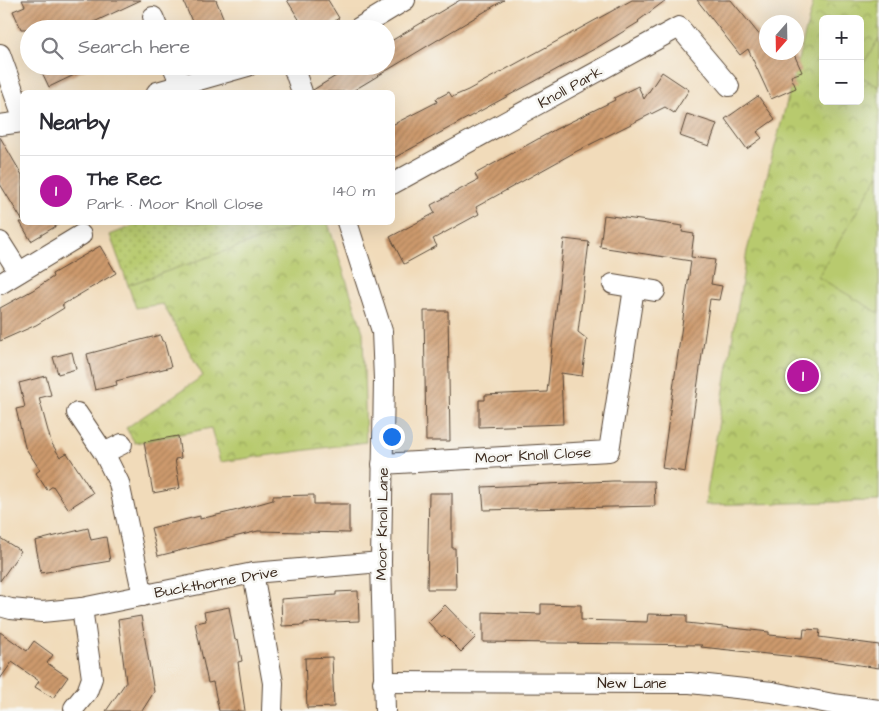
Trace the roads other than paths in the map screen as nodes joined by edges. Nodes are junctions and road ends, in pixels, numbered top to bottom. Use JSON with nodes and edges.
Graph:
{"nodes":[{"id":1,"x":405,"y":0,"type":"edge"},
{"id":2,"x":372,"y":20,"type":"edge"},
{"id":3,"x":0,"y":54,"type":"edge"},
{"id":4,"x":177,"y":75,"type":"edge"},
{"id":5,"x":216,"y":75,"type":"edge"},
{"id":6,"x":296,"y":75,"type":"edge"},
{"id":7,"x":181,"y":85,"type":"junction"},
{"id":8,"x":729,"y":86,"type":"dead end"},
{"id":9,"x":164,"y":90,"type":"edge"},
{"id":10,"x":301,"y":90,"type":"edge"},
{"id":11,"x":20,"y":109,"type":"edge"},
{"id":12,"x":20,"y":122,"type":"edge"},
{"id":13,"x":0,"y":125,"type":"edge"},
{"id":14,"x":395,"y":182,"type":"edge"},
{"id":15,"x":349,"y":225,"type":"edge"},
{"id":16,"x":82,"y":235,"type":"dead end"},
{"id":17,"x":0,"y":242,"type":"edge"},
{"id":18,"x":19,"y":272,"type":"junction"},
{"id":19,"x":0,"y":284,"type":"edge"},
{"id":20,"x":613,"y":284,"type":"dead end"},
{"id":21,"x":634,"y":288,"type":"junction"},
{"id":22,"x":655,"y":291,"type":"dead end"},
{"id":23,"x":77,"y":413,"type":"dead end"},
{"id":24,"x":122,"y":444,"type":"dead end"},
{"id":25,"x":104,"y":453,"type":"junction"},
{"id":26,"x":382,"y":464,"type":"junction"},
{"id":27,"x":381,"y":562,"type":"junction"},
{"id":28,"x":253,"y":572,"type":"junction"},
{"id":29,"x":143,"y":596,"type":"junction"},
{"id":30,"x":0,"y":606,"type":"edge"},
{"id":31,"x":82,"y":608,"type":"junction"},
{"id":32,"x":383,"y":682,"type":"junction"},
{"id":33,"x":74,"y":708,"type":"dead end"},
{"id":34,"x":879,"y":710,"type":"edge"},
{"id":35,"x":272,"y":711,"type":"edge"},
{"id":36,"x":385,"y":711,"type":"edge"}],
"edges":[{"from":1,"to":2,"type":"street"},
{"from":3,"to":11,"type":"street"},
{"from":4,"to":7,"type":"street"},
{"from":5,"to":7,"type":"street"},
{"from":6,"to":10,"type":"street"},
{"from":7,"to":9,"type":"street"},
{"from":8,"to":14,"type":"street","name":"Knoll Park"},
{"from":12,"to":13,"type":"street"},
{"from":15,"to":26,"type":"street","name":"Moor Knoll Lane"},
{"from":16,"to":18,"type":"street"},
{"from":17,"to":18,"type":"street"},
{"from":18,"to":19,"type":"street"},
{"from":20,"to":21,"type":"street"},
{"from":21,"to":22,"type":"street"},
{"from":21,"to":26,"type":"street","name":"Moor Knoll Close"},
{"from":23,"to":25,"type":"street"},
{"from":24,"to":25,"type":"street"},
{"from":25,"to":29,"type":"street"},
{"from":26,"to":27,"type":"street","name":"Moor Knoll Lane"},
{"from":27,"to":28,"type":"street","name":"Buckthorne Drive"},
{"from":27,"to":32,"type":"street","name":"Moor Knoll Lane"},
{"from":28,"to":29,"type":"street","name":"Buckthorne Drive"},
{"from":28,"to":35,"type":"street"},
{"from":29,"to":31,"type":"street","name":"Buckthorne Drive"},
{"from":30,"to":31,"type":"street","name":"Buckthorne Drive"},
{"from":31,"to":33,"type":"street"},
{"from":32,"to":34,"type":"street","name":"New Lane"},
{"from":32,"to":36,"type":"street","name":"Moor Knoll Lane"}]}
